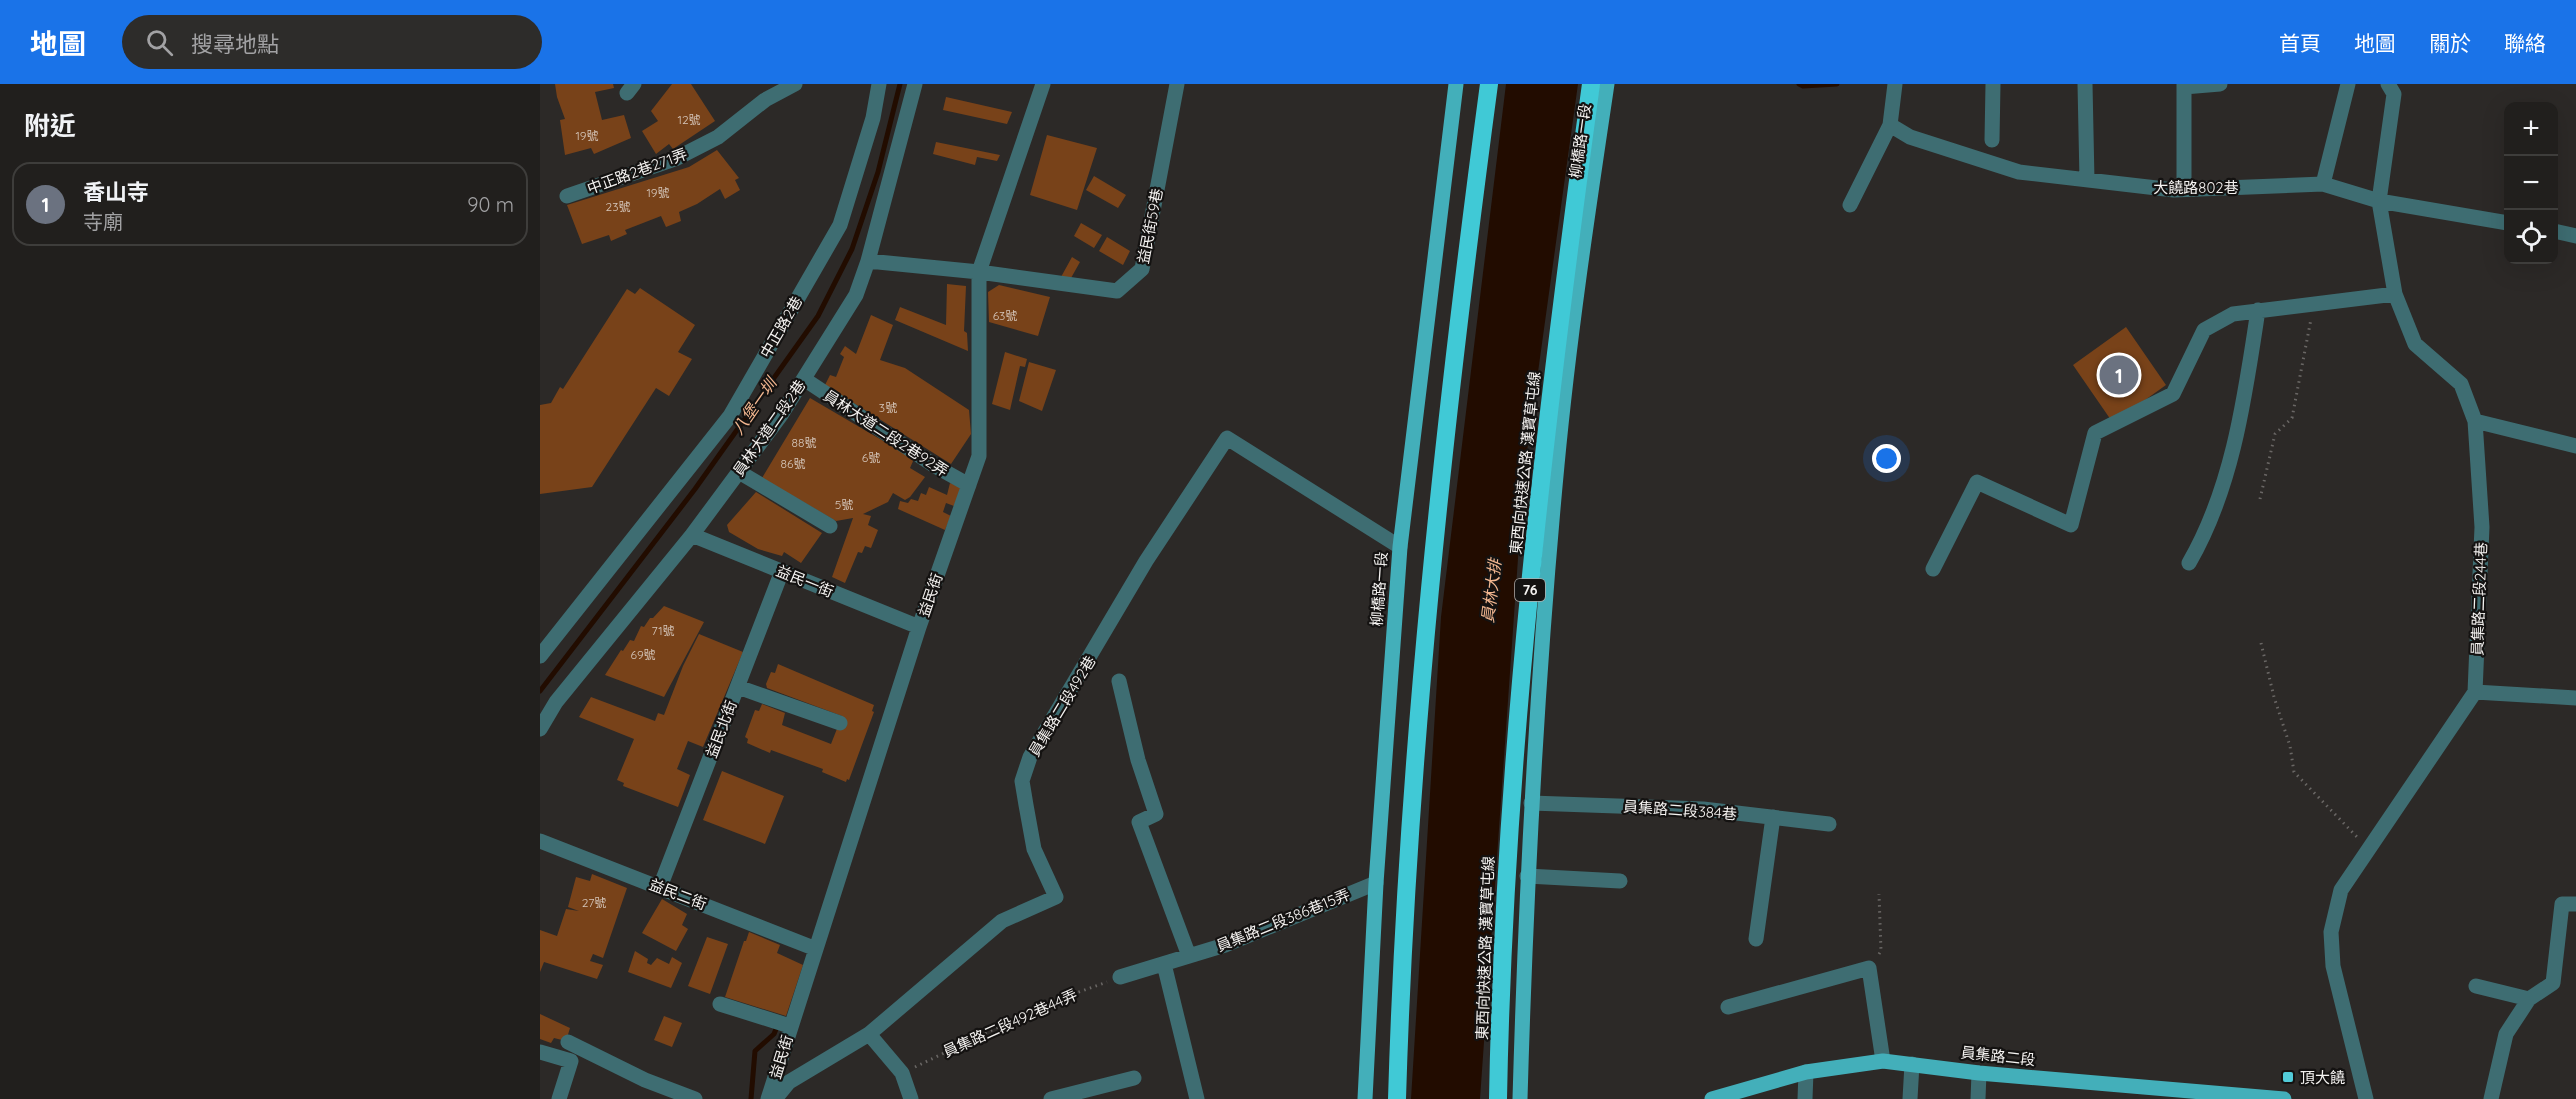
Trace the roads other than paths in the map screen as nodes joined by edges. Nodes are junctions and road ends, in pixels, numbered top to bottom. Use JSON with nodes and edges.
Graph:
{"nodes":[{"id":1,"x":795,"y":84,"type":"edge"},
{"id":2,"x":879,"y":84,"type":"edge"},
{"id":3,"x":915,"y":84,"type":"edge"},
{"id":4,"x":1043,"y":84,"type":"edge"},
{"id":5,"x":1177,"y":84,"type":"edge"},
{"id":6,"x":1456,"y":84,"type":"edge"},
{"id":7,"x":1489,"y":84,"type":"edge"},
{"id":8,"x":1592,"y":84,"type":"edge"},
{"id":9,"x":1607,"y":84,"type":"edge"},
{"id":10,"x":1895,"y":84,"type":"edge"},
{"id":11,"x":1993,"y":84,"type":"edge"},
{"id":12,"x":2085,"y":84,"type":"edge"},
{"id":13,"x":2220,"y":84,"type":"edge"},
{"id":14,"x":2348,"y":84,"type":"edge"},
{"id":15,"x":2388,"y":84,"type":"edge"},
{"id":16,"x":2184,"y":86,"type":"edge"},
{"id":17,"x":1890,"y":125,"type":"junction"},
{"id":18,"x":1992,"y":140,"type":"dead end"},
{"id":19,"x":2087,"y":180,"type":"junction"},
{"id":20,"x":2323,"y":184,"type":"junction"},
{"id":21,"x":2184,"y":189,"type":"junction"},
{"id":22,"x":567,"y":196,"type":"dead end"},
{"id":23,"x":2379,"y":201,"type":"junction"},
{"id":24,"x":1850,"y":205,"type":"dead end"},
{"id":25,"x":2504,"y":222,"type":"edge"},
{"id":26,"x":2558,"y":232,"type":"edge"},
{"id":27,"x":2576,"y":236,"type":"edge"},
{"id":28,"x":868,"y":261,"type":"junction"},
{"id":29,"x":979,"y":272,"type":"junction"},
{"id":30,"x":2395,"y":294,"type":"junction"},
{"id":31,"x":2258,"y":310,"type":"junction"},
{"id":32,"x":804,"y":379,"type":"junction"},
{"id":33,"x":2475,"y":421,"type":"junction"},
{"id":34,"x":2576,"y":446,"type":"edge"},
{"id":35,"x":739,"y":472,"type":"junction"},
{"id":36,"x":969,"y":485,"type":"junction"},
{"id":37,"x":830,"y":526,"type":"dead end"},
{"id":38,"x":692,"y":535,"type":"junction"},
{"id":39,"x":1400,"y":547,"type":"junction"},
{"id":40,"x":2189,"y":563,"type":"dead end"},
{"id":41,"x":1933,"y":569,"type":"dead end"},
{"id":42,"x":782,"y":571,"type":"junction"},
{"id":43,"x":919,"y":627,"type":"junction"},
{"id":44,"x":540,"y":656,"type":"edge"},
{"id":45,"x":1119,"y":681,"type":"dead end"},
{"id":46,"x":738,"y":687,"type":"junction"},
{"id":47,"x":2475,"y":692,"type":"junction"},
{"id":48,"x":2576,"y":698,"type":"edge"},
{"id":49,"x":840,"y":723,"type":"dead end"},
{"id":50,"x":540,"y":729,"type":"edge"},
{"id":51,"x":1532,"y":803,"type":"junction"},
{"id":52,"x":1773,"y":817,"type":"junction"},
{"id":53,"x":1828,"y":824,"type":"dead end"},
{"id":54,"x":540,"y":841,"type":"edge"},
{"id":55,"x":1527,"y":876,"type":"junction"},
{"id":56,"x":1620,"y":881,"type":"dead end"},
{"id":57,"x":1376,"y":883,"type":"junction"},
{"id":58,"x":660,"y":887,"type":"junction"},
{"id":59,"x":2576,"y":904,"type":"edge"},
{"id":60,"x":1756,"y":939,"type":"dead end"},
{"id":61,"x":816,"y":949,"type":"junction"},
{"id":62,"x":1189,"y":956,"type":"junction"},
{"id":63,"x":1164,"y":964,"type":"junction"},
{"id":64,"x":1120,"y":977,"type":"road end"},
{"id":65,"x":2476,"y":986,"type":"dead end"},
{"id":66,"x":2529,"y":999,"type":"junction"},
{"id":67,"x":720,"y":1004,"type":"dead end"},
{"id":68,"x":1728,"y":1007,"type":"dead end"},
{"id":69,"x":790,"y":1026,"type":"junction"},
{"id":70,"x":868,"y":1034,"type":"junction"},
{"id":71,"x":568,"y":1042,"type":"dead end"},
{"id":72,"x":540,"y":1052,"type":"edge"},
{"id":73,"x":1883,"y":1061,"type":"junction"},
{"id":74,"x":1912,"y":1064,"type":"junction"},
{"id":75,"x":1806,"y":1072,"type":"junction"},
{"id":76,"x":1979,"y":1073,"type":"junction"},
{"id":77,"x":1134,"y":1078,"type":"dead end"},
{"id":78,"x":559,"y":1099,"type":"edge"},
{"id":79,"x":695,"y":1099,"type":"edge"},
{"id":80,"x":768,"y":1099,"type":"edge"},
{"id":81,"x":775,"y":1099,"type":"edge"},
{"id":82,"x":911,"y":1099,"type":"edge"},
{"id":83,"x":1051,"y":1099,"type":"edge"},
{"id":84,"x":1197,"y":1099,"type":"edge"},
{"id":85,"x":1365,"y":1099,"type":"edge"},
{"id":86,"x":1397,"y":1099,"type":"edge"},
{"id":87,"x":1498,"y":1099,"type":"edge"},
{"id":88,"x":1520,"y":1099,"type":"edge"},
{"id":89,"x":1712,"y":1099,"type":"edge"},
{"id":90,"x":1805,"y":1099,"type":"edge"},
{"id":91,"x":1910,"y":1099,"type":"edge"},
{"id":92,"x":1978,"y":1099,"type":"edge"},
{"id":93,"x":2273,"y":1099,"type":"edge"},
{"id":94,"x":2366,"y":1099,"type":"edge"},
{"id":95,"x":2491,"y":1099,"type":"edge"}],
"edges":[{"from":1,"to":22,"type":"street","name":"中正路2巷271弄"},
{"from":2,"to":44,"type":"street","name":"中正路2巷"},
{"from":3,"to":28,"type":"street","name":"員林大道二段2巷"},
{"from":4,"to":29,"type":"street","name":"益民街"},
{"from":5,"to":29,"type":"street","name":"益民街59巷"},
{"from":6,"to":39,"type":"main road","name":"柳橋路一段"},
{"from":7,"to":86,"type":"highway"},
{"from":8,"to":87,"type":"highway","name":"東西向快速公路 漢寶草屯線","number":"76"},
{"from":9,"to":51,"type":"main road","name":"柳橋路一段"},
{"from":10,"to":17,"type":"street"},
{"from":11,"to":18,"type":"street"},
{"from":12,"to":19,"type":"street"},
{"from":13,"to":16,"type":"street"},
{"from":14,"to":20,"type":"street"},
{"from":15,"to":23,"type":"street","name":"員集路二段244巷"},
{"from":16,"to":21,"type":"street"},
{"from":17,"to":19,"type":"street","name":"大饒路802巷"},
{"from":17,"to":24,"type":"street"},
{"from":19,"to":21,"type":"street","name":"大饒路802巷"},
{"from":20,"to":21,"type":"street","name":"大饒路802巷"},
{"from":20,"to":23,"type":"street","name":"大饒路802巷"},
{"from":23,"to":25,"type":"street","name":"大饒路802巷"},
{"from":23,"to":30,"type":"street","name":"員集路二段244巷"},
{"from":26,"to":27,"type":"street"},
{"from":28,"to":29,"type":"street","name":"益民街59巷"},
{"from":28,"to":32,"type":"street","name":"員林大道二段2巷"},
{"from":29,"to":36,"type":"street","name":"益民街"},
{"from":30,"to":31,"type":"street"},
{"from":30,"to":33,"type":"street","name":"員集路二段244巷"},
{"from":31,"to":40,"type":"street"},
{"from":31,"to":41,"type":"street"},
{"from":32,"to":35,"type":"street","name":"員林大道二段2巷"},
{"from":32,"to":36,"type":"street","name":"員林大道二段2巷92弄"},
{"from":33,"to":34,"type":"street"},
{"from":33,"to":47,"type":"street","name":"員集路二段244巷"},
{"from":35,"to":37,"type":"street"},
{"from":35,"to":38,"type":"street","name":"員林大道二段2巷"},
{"from":36,"to":43,"type":"street","name":"益民街"},
{"from":38,"to":42,"type":"street","name":"益民一街"},
{"from":38,"to":50,"type":"street","name":"員林大道二段2巷"},
{"from":39,"to":57,"type":"main road","name":"柳橋路一段"},
{"from":39,"to":70,"type":"street","name":"員集路二段492巷"},
{"from":42,"to":43,"type":"street","name":"益民一街"},
{"from":42,"to":46,"type":"street","name":"益民北街"},
{"from":43,"to":61,"type":"street","name":"益民街"},
{"from":45,"to":62,"type":"street"},
{"from":46,"to":49,"type":"street"},
{"from":46,"to":58,"type":"street","name":"益民北街"},
{"from":47,"to":48,"type":"street"},
{"from":47,"to":94,"type":"street"},
{"from":51,"to":52,"type":"street","name":"員集路二段384巷"},
{"from":51,"to":55,"type":"main road","name":"柳橋路一段"},
{"from":52,"to":53,"type":"street","name":"員集路二段384巷"},
{"from":52,"to":60,"type":"street"},
{"from":54,"to":58,"type":"street","name":"益民二街"},
{"from":55,"to":56,"type":"street"},
{"from":55,"to":88,"type":"main road","name":"柳橋路一段"},
{"from":57,"to":62,"type":"street","name":"員集路二段386巷15弄"},
{"from":57,"to":85,"type":"main road","name":"柳橋路一段"},
{"from":58,"to":61,"type":"street","name":"益民二街"},
{"from":59,"to":66,"type":"street"},
{"from":61,"to":69,"type":"street","name":"益民街"},
{"from":62,"to":63,"type":"street","name":"員集路二段386巷15弄"},
{"from":63,"to":64,"type":"street","name":"員集路二段386巷15弄"},
{"from":63,"to":84,"type":"street"},
{"from":65,"to":66,"type":"street"},
{"from":66,"to":95,"type":"street"},
{"from":67,"to":69,"type":"street"},
{"from":68,"to":73,"type":"street"},
{"from":69,"to":80,"type":"street","name":"益民街"},
{"from":70,"to":81,"type":"street","name":"員集路二段492巷"},
{"from":70,"to":82,"type":"street"},
{"from":71,"to":79,"type":"street"},
{"from":72,"to":78,"type":"street"},
{"from":73,"to":74,"type":"main road","name":"員集路二段"},
{"from":73,"to":75,"type":"main road","name":"員集路二段"},
{"from":74,"to":76,"type":"main road","name":"員集路二段"},
{"from":74,"to":91,"type":"street"},
{"from":75,"to":89,"type":"main road","name":"員集路二段"},
{"from":75,"to":90,"type":"street"},
{"from":76,"to":92,"type":"street"},
{"from":76,"to":93,"type":"main road","name":"員集路二段"},
{"from":77,"to":83,"type":"street"}]}
